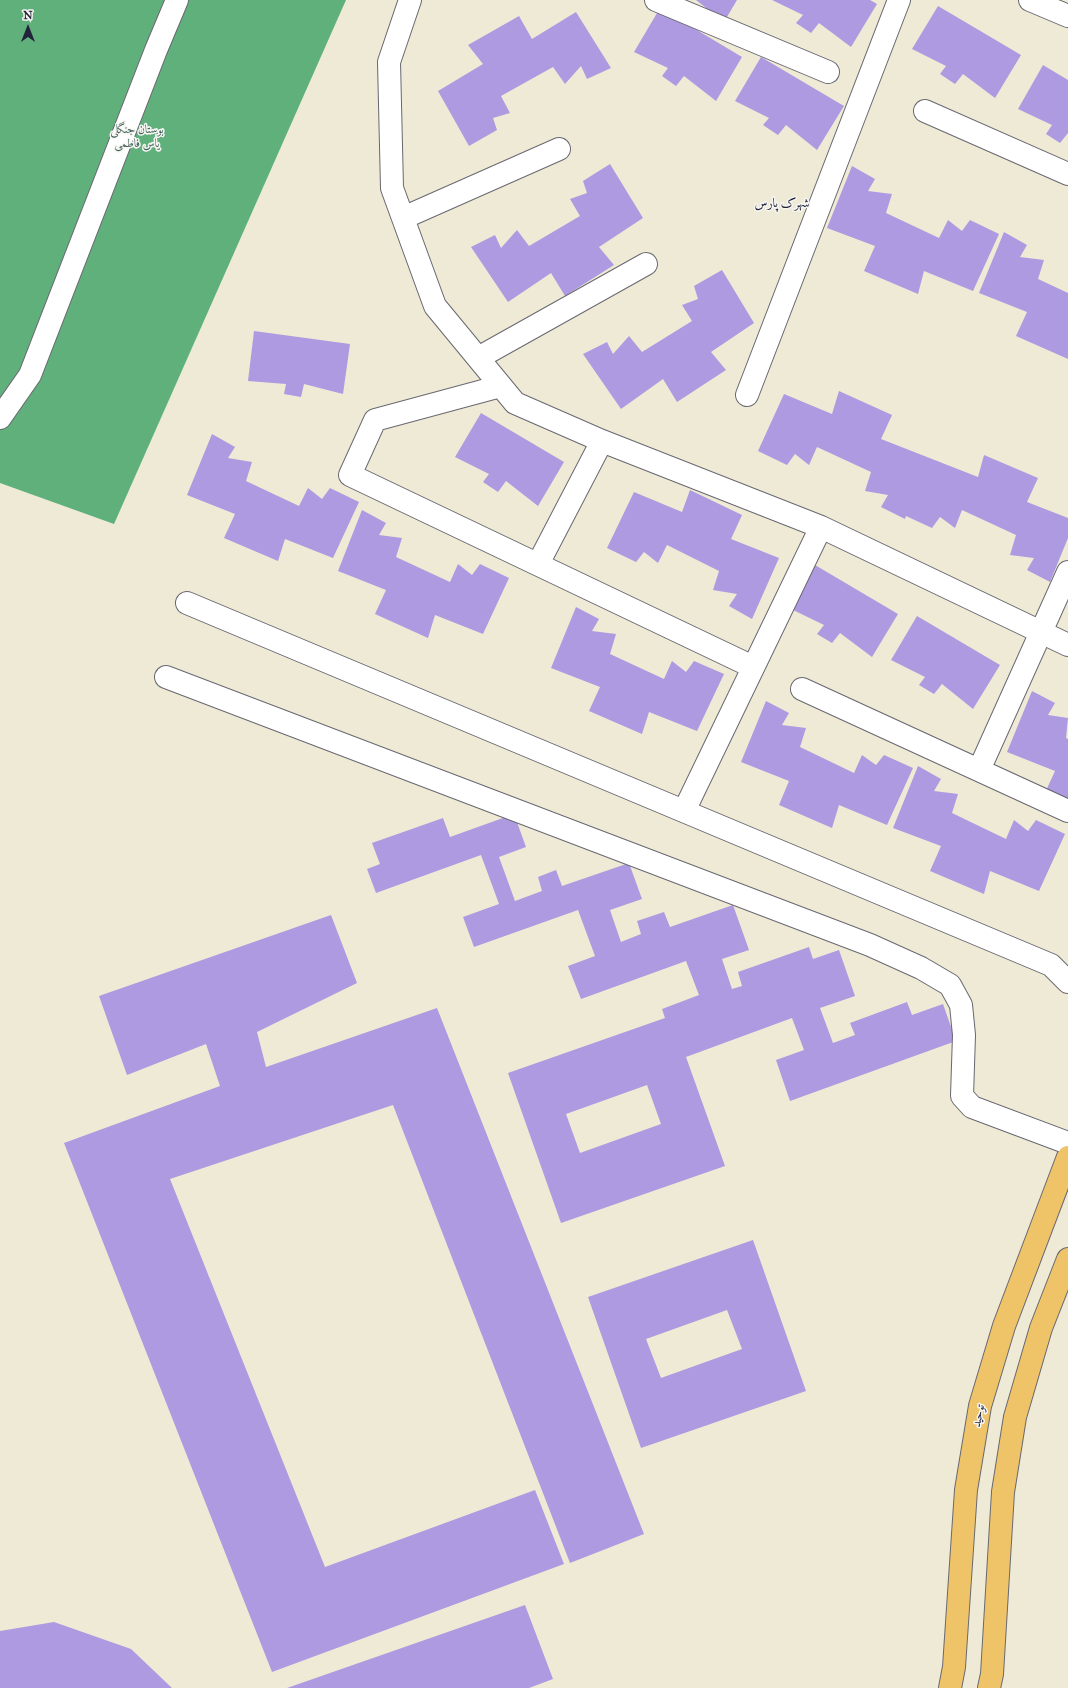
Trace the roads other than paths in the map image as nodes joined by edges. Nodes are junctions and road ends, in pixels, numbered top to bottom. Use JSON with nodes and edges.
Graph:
{"nodes":[{"id":1,"x":177,"y":0,"type":"edge"},
{"id":2,"x":410,"y":0,"type":"edge"},
{"id":3,"x":656,"y":0,"type":"edge"},
{"id":4,"x":899,"y":0,"type":"edge"},
{"id":5,"x":1030,"y":0,"type":"edge"},
{"id":6,"x":1068,"y":16,"type":"edge"},
{"id":7,"x":828,"y":72,"type":"dead end"},
{"id":8,"x":925,"y":111,"type":"dead end"},
{"id":9,"x":559,"y":149,"type":"dead end"},
{"id":10,"x":1068,"y":174,"type":"edge"},
{"id":11,"x":403,"y":218,"type":"junction"},
{"id":12,"x":646,"y":264,"type":"dead end"},
{"id":13,"x":478,"y":358,"type":"junction"},
{"id":14,"x":501,"y":386,"type":"junction"},
{"id":15,"x":747,"y":395,"type":"dead end"},
{"id":16,"x":0,"y":418,"type":"edge"},
{"id":17,"x":602,"y":441,"type":"junction"},
{"id":18,"x":821,"y":527,"type":"junction"},
{"id":19,"x":538,"y":564,"type":"junction"},
{"id":20,"x":1068,"y":572,"type":"edge"},
{"id":21,"x":187,"y":603,"type":"dead end"},
{"id":22,"x":1041,"y":633,"type":"junction"},
{"id":23,"x":1068,"y":645,"type":"edge"},
{"id":24,"x":753,"y":667,"type":"junction"},
{"id":25,"x":166,"y":677,"type":"dead end"},
{"id":26,"x":802,"y":689,"type":"dead end"},
{"id":27,"x":979,"y":770,"type":"junction"},
{"id":28,"x":684,"y":811,"type":"junction"},
{"id":29,"x":1068,"y":811,"type":"edge"},
{"id":30,"x":1068,"y":982,"type":"edge"},
{"id":31,"x":1068,"y":1144,"type":"edge"},
{"id":32,"x":1068,"y":1157,"type":"edge"},
{"id":33,"x":1068,"y":1259,"type":"edge"},
{"id":34,"x":950,"y":1688,"type":"edge"},
{"id":35,"x":989,"y":1688,"type":"edge"}],
"edges":[{"from":1,"to":16,"type":"street"},
{"from":2,"to":11,"type":"street"},
{"from":3,"to":7,"type":"street"},
{"from":4,"to":15,"type":"street"},
{"from":5,"to":6,"type":"street"},
{"from":8,"to":10,"type":"street"},
{"from":9,"to":11,"type":"street"},
{"from":11,"to":13,"type":"street"},
{"from":12,"to":13,"type":"street"},
{"from":13,"to":14,"type":"street"},
{"from":14,"to":17,"type":"street"},
{"from":14,"to":19,"type":"street"},
{"from":17,"to":18,"type":"street"},
{"from":17,"to":19,"type":"street"},
{"from":18,"to":22,"type":"street"},
{"from":18,"to":24,"type":"street"},
{"from":19,"to":24,"type":"street"},
{"from":20,"to":22,"type":"street"},
{"from":21,"to":28,"type":"street"},
{"from":22,"to":23,"type":"street"},
{"from":22,"to":27,"type":"street"},
{"from":24,"to":28,"type":"street"},
{"from":25,"to":31,"type":"street"},
{"from":26,"to":27,"type":"street"},
{"from":27,"to":29,"type":"street"},
{"from":28,"to":30,"type":"street"},
{"from":32,"to":34,"type":"main road","name":"توحید"},
{"from":33,"to":35,"type":"main road"}]}
